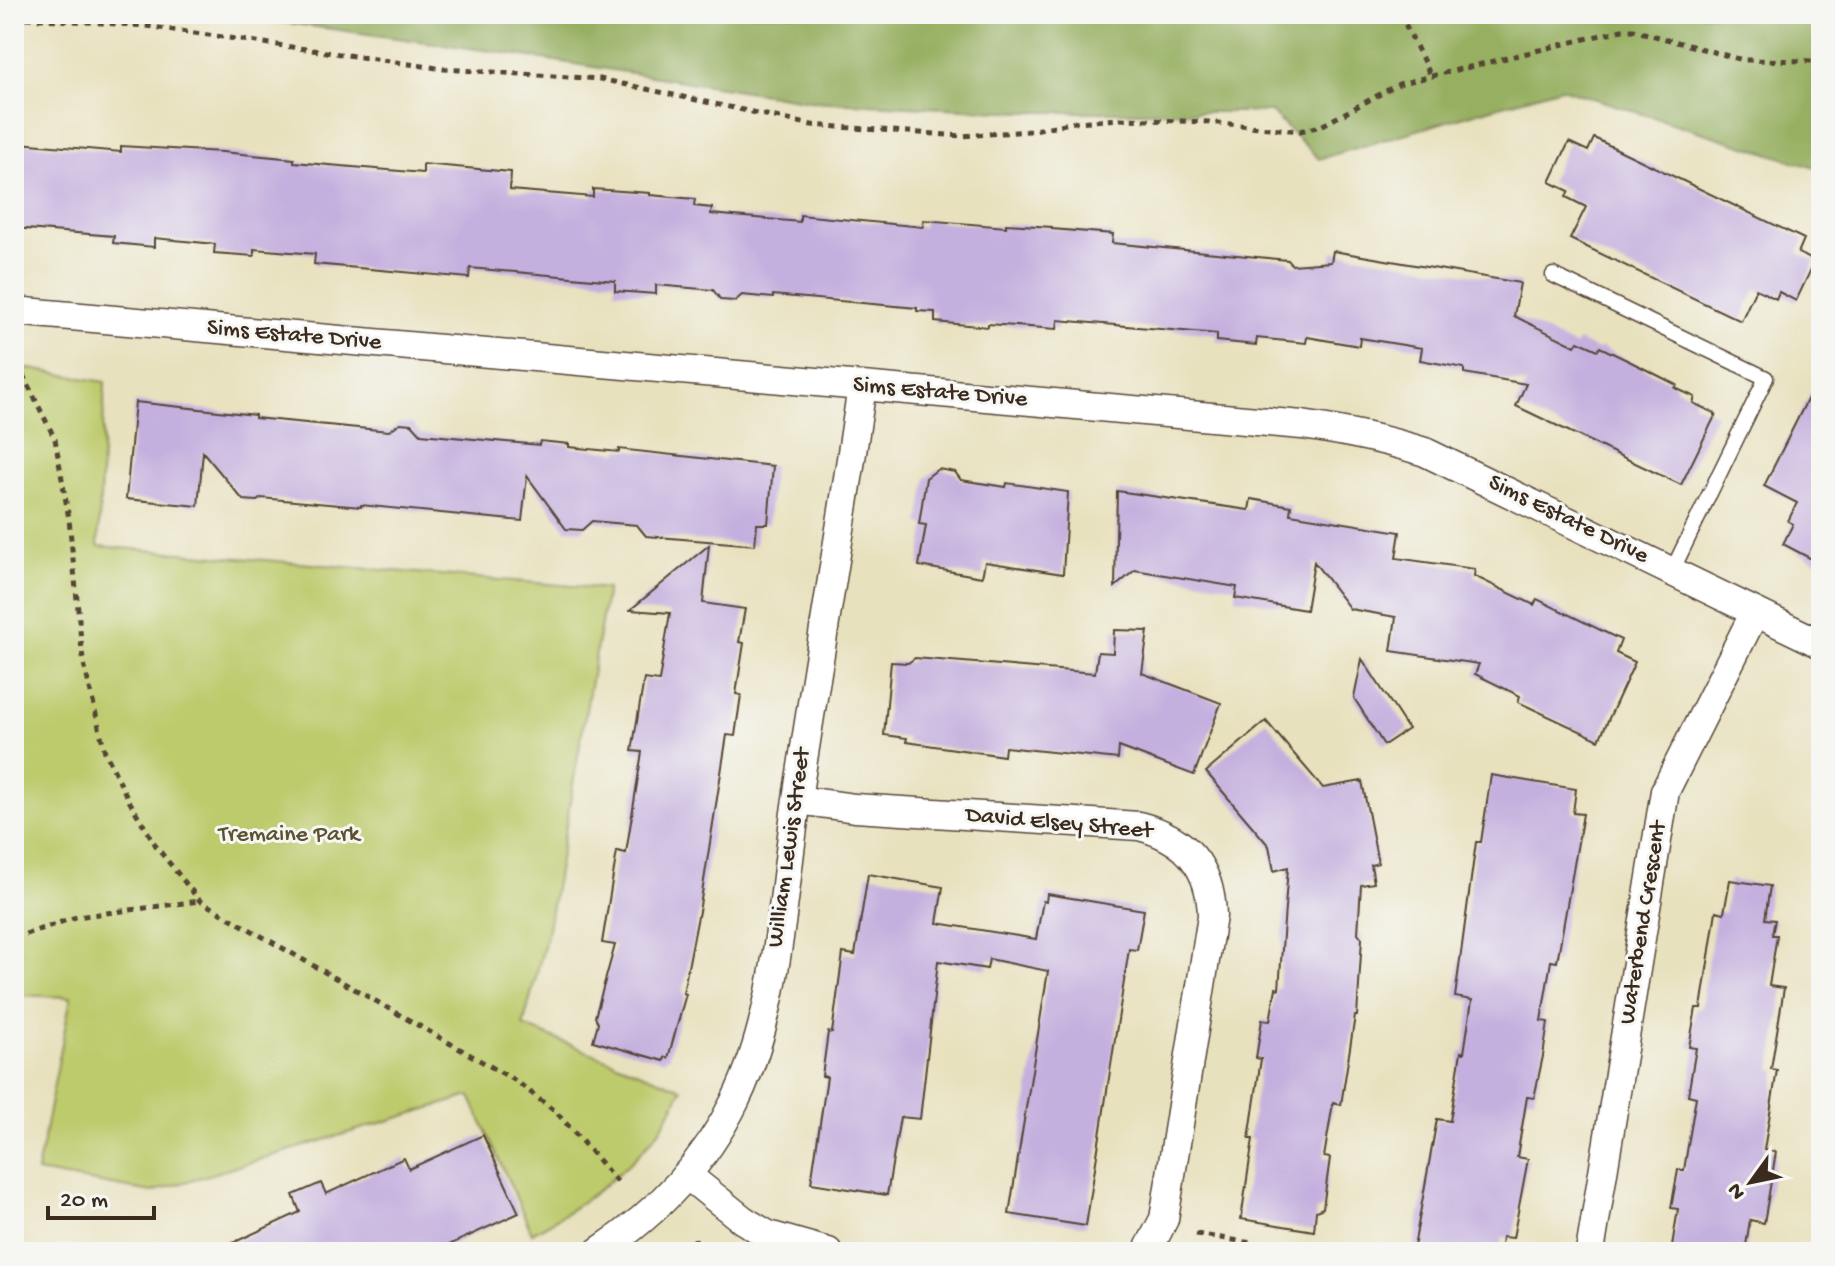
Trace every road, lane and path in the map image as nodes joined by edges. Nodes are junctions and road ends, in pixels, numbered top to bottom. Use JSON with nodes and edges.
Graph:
{"nodes":[{"id":1,"x":1400,"y":14,"type":"edge"},
{"id":2,"x":14,"y":17,"type":"edge"},
{"id":3,"x":1821,"y":61,"type":"edge"},
{"id":4,"x":1431,"y":76,"type":"junction"},
{"id":5,"x":1553,"y":275,"type":"dead end"},
{"id":6,"x":14,"y":311,"type":"edge"},
{"id":7,"x":14,"y":367,"type":"edge"},
{"id":8,"x":862,"y":386,"type":"junction"},
{"id":9,"x":1672,"y":571,"type":"junction"},
{"id":10,"x":1755,"y":612,"type":"junction"},
{"id":11,"x":1821,"y":644,"type":"edge"},
{"id":12,"x":797,"y":800,"type":"junction"},
{"id":13,"x":200,"y":901,"type":"junction"},
{"id":14,"x":14,"y":938,"type":"edge"},
{"id":15,"x":687,"y":1175,"type":"junction"},
{"id":16,"x":621,"y":1186,"type":"dead end"},
{"id":17,"x":1196,"y":1234,"type":"dead end"},
{"id":18,"x":695,"y":1238,"type":"dead end"},
{"id":19,"x":598,"y":1252,"type":"edge"},
{"id":20,"x":696,"y":1252,"type":"edge"},
{"id":21,"x":828,"y":1252,"type":"edge"},
{"id":22,"x":1147,"y":1252,"type":"edge"},
{"id":23,"x":1308,"y":1252,"type":"edge"},
{"id":24,"x":1590,"y":1252,"type":"edge"}],
"edges":[{"from":1,"to":4,"type":"path"},
{"from":2,"to":4,"type":"path"},
{"from":3,"to":4,"type":"path"},
{"from":5,"to":9,"type":"lane"},
{"from":6,"to":8,"type":"street","name":"Sims Estate Drive"},
{"from":7,"to":13,"type":"path"},
{"from":8,"to":9,"type":"street","name":"Sims Estate Drive"},
{"from":8,"to":12,"type":"street","name":"William Lewis Street"},
{"from":9,"to":10,"type":"street","name":"Sims Estate Drive"},
{"from":10,"to":11,"type":"street","name":"Sims Estate Drive"},
{"from":10,"to":24,"type":"street","name":"Waterbend Crescent"},
{"from":12,"to":15,"type":"street","name":"William Lewis Street"},
{"from":12,"to":22,"type":"street","name":"David Elsey Street"},
{"from":13,"to":14,"type":"path"},
{"from":13,"to":16,"type":"path"},
{"from":15,"to":19,"type":"street","name":"William Lewis Street"},
{"from":15,"to":21,"type":"street"},
{"from":17,"to":23,"type":"path"},
{"from":18,"to":20,"type":"path"}]}
